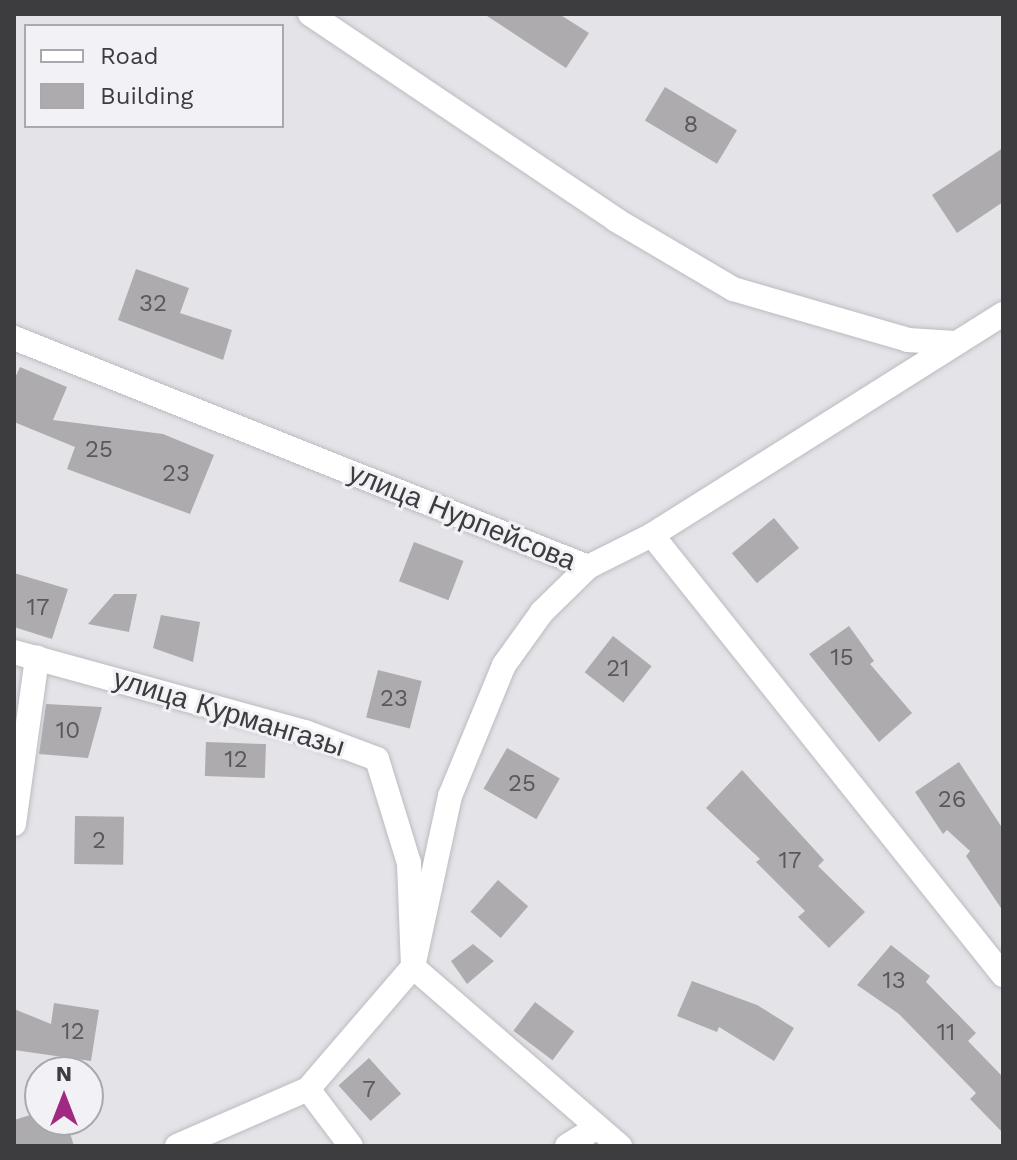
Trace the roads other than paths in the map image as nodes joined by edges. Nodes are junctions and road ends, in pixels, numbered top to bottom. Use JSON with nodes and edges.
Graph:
{"nodes":[{"id":1,"x":310,"y":14,"type":"edge"},
{"id":2,"x":1003,"y":314,"type":"edge"},
{"id":3,"x":14,"y":338,"type":"edge"},
{"id":4,"x":955,"y":343,"type":"junction"},
{"id":5,"x":652,"y":535,"type":"junction"},
{"id":6,"x":588,"y":567,"type":"junction"},
{"id":7,"x":25,"y":655,"type":"edge"},
{"id":8,"x":14,"y":824,"type":"edge"},
{"id":9,"x":413,"y":967,"type":"junction"},
{"id":10,"x":1003,"y":975,"type":"edge"},
{"id":11,"x":308,"y":1089,"type":"junction"},
{"id":12,"x":597,"y":1127,"type":"junction"},
{"id":13,"x":177,"y":1146,"type":"edge"},
{"id":14,"x":351,"y":1146,"type":"edge"},
{"id":15,"x":567,"y":1146,"type":"edge"},
{"id":16,"x":620,"y":1146,"type":"edge"}],
"edges":[{"from":1,"to":4,"type":"street"},
{"from":2,"to":4,"type":"street","name":"улица Нурпейсова"},
{"from":3,"to":6,"type":"street","name":"улица Нурпейсова"},
{"from":4,"to":5,"type":"street","name":"улица Нурпейсова"},
{"from":5,"to":6,"type":"street","name":"улица Нурпейсова"},
{"from":5,"to":10,"type":"street"},
{"from":6,"to":9,"type":"street"},
{"from":7,"to":8,"type":"street"},
{"from":7,"to":9,"type":"street","name":"улица Курмангазы"},
{"from":9,"to":11,"type":"street"},
{"from":9,"to":12,"type":"street"},
{"from":11,"to":13,"type":"street"},
{"from":11,"to":14,"type":"street"},
{"from":12,"to":15,"type":"street"},
{"from":12,"to":16,"type":"street"}]}
